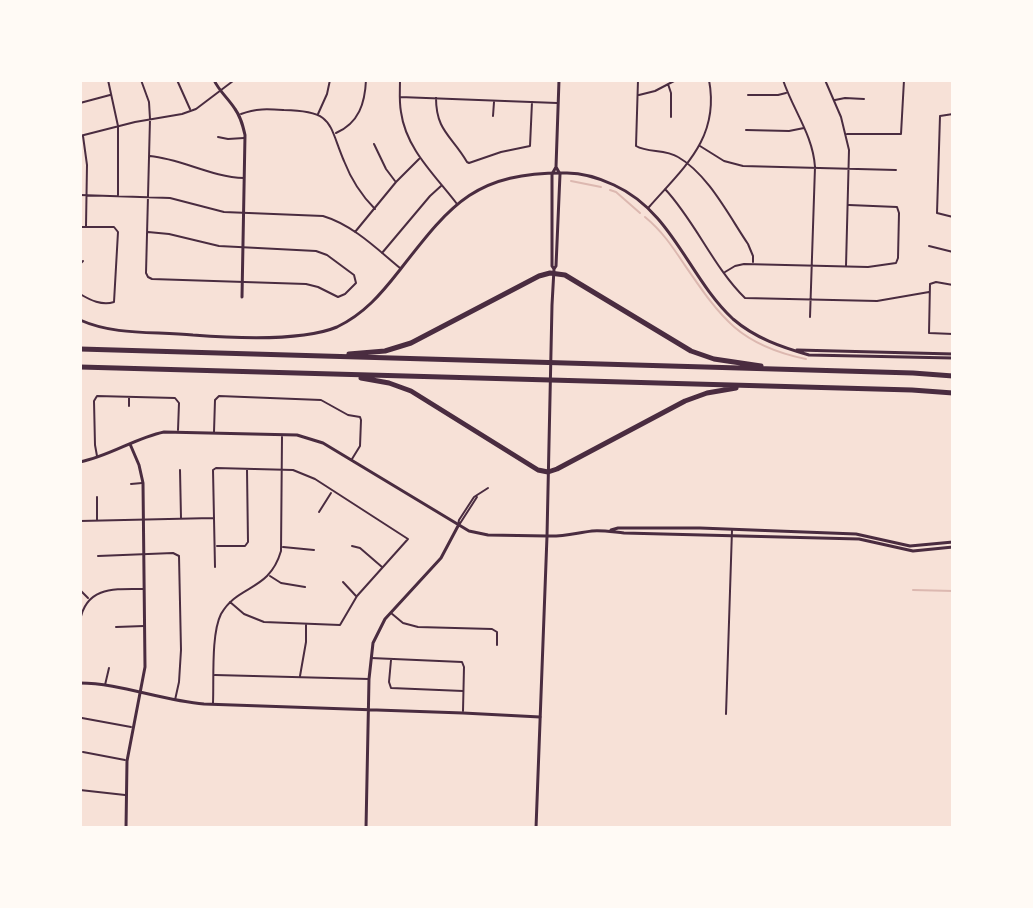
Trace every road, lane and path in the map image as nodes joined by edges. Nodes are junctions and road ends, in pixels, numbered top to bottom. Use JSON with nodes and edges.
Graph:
{"nodes":[{"id":1,"x":108,"y":80,"type":"edge"},
{"id":2,"x":141,"y":80,"type":"edge"},
{"id":3,"x":177,"y":80,"type":"edge"},
{"id":4,"x":214,"y":80,"type":"edge"},
{"id":5,"x":238,"y":80,"type":"edge"},
{"id":6,"x":330,"y":80,"type":"edge"},
{"id":7,"x":366,"y":80,"type":"edge"},
{"id":8,"x":400,"y":80,"type":"edge"},
{"id":9,"x":559,"y":80,"type":"edge"},
{"id":10,"x":638,"y":80,"type":"edge"},
{"id":11,"x":676,"y":80,"type":"edge"},
{"id":12,"x":709,"y":80,"type":"edge"},
{"id":13,"x":783,"y":80,"type":"edge"},
{"id":14,"x":825,"y":80,"type":"edge"},
{"id":15,"x":904,"y":80,"type":"edge"},
{"id":16,"x":668,"y":84,"type":"junction"},
{"id":17,"x":220,"y":91,"type":"junction"},
{"id":18,"x":787,"y":93,"type":"junction"},
{"id":19,"x":111,"y":95,"type":"junction"},
{"id":20,"x":638,"y":95,"type":"junction"},
{"id":21,"x":748,"y":95,"type":"dead end"},
{"id":22,"x":400,"y":97,"type":"junction"},
{"id":23,"x":436,"y":98,"type":"junction"},
{"id":24,"x":864,"y":99,"type":"dead end"},
{"id":25,"x":494,"y":101,"type":"junction"},
{"id":26,"x":834,"y":101,"type":"junction"},
{"id":27,"x":532,"y":102,"type":"junction"},
{"id":28,"x":80,"y":103,"type":"edge"},
{"id":29,"x":559,"y":103,"type":"junction"},
{"id":30,"x":190,"y":110,"type":"junction"},
{"id":31,"x":953,"y":114,"type":"edge"},
{"id":32,"x":239,"y":115,"type":"junction"},
{"id":33,"x":317,"y":115,"type":"junction"},
{"id":34,"x":493,"y":116,"type":"dead end"},
{"id":35,"x":671,"y":117,"type":"dead end"},
{"id":36,"x":150,"y":119,"type":"junction"},
{"id":37,"x":118,"y":126,"type":"junction"},
{"id":38,"x":805,"y":128,"type":"junction"},
{"id":39,"x":746,"y":130,"type":"dead end"},
{"id":40,"x":335,"y":133,"type":"junction"},
{"id":41,"x":846,"y":134,"type":"junction"},
{"id":42,"x":82,"y":135,"type":"edge"},
{"id":43,"x":218,"y":137,"type":"dead end"},
{"id":44,"x":245,"y":137,"type":"junction"},
{"id":45,"x":374,"y":144,"type":"dead end"},
{"id":46,"x":700,"y":146,"type":"junction"},
{"id":47,"x":150,"y":156,"type":"junction"},
{"id":48,"x":420,"y":159,"type":"junction"},
{"id":49,"x":686,"y":164,"type":"junction"},
{"id":50,"x":556,"y":167,"type":"junction"},
{"id":51,"x":815,"y":167,"type":"junction"},
{"id":52,"x":850,"y":169,"type":"junction"},
{"id":53,"x":896,"y":170,"type":"dead end"},
{"id":54,"x":552,"y":174,"type":"junction"},
{"id":55,"x":560,"y":174,"type":"junction"},
{"id":56,"x":245,"y":178,"type":"junction"},
{"id":57,"x":396,"y":182,"type":"junction"},
{"id":58,"x":442,"y":185,"type":"junction"},
{"id":59,"x":665,"y":189,"type":"junction"},
{"id":60,"x":80,"y":195,"type":"edge"},
{"id":61,"x":87,"y":195,"type":"junction"},
{"id":62,"x":118,"y":196,"type":"junction"},
{"id":63,"x":148,"y":197,"type":"junction"},
{"id":64,"x":457,"y":204,"type":"junction"},
{"id":65,"x":849,"y":205,"type":"junction"},
{"id":66,"x":648,"y":208,"type":"junction"},
{"id":67,"x":375,"y":209,"type":"junction"},
{"id":68,"x":244,"y":213,"type":"junction"},
{"id":69,"x":953,"y":217,"type":"edge"},
{"id":70,"x":80,"y":227,"type":"edge"},
{"id":71,"x":85,"y":227,"type":"junction"},
{"id":72,"x":148,"y":232,"type":"junction"},
{"id":73,"x":355,"y":232,"type":"junction"},
{"id":74,"x":929,"y":246,"type":"dead end"},
{"id":75,"x":243,"y":248,"type":"junction"},
{"id":76,"x":953,"y":252,"type":"edge"},
{"id":77,"x":382,"y":253,"type":"junction"},
{"id":78,"x":753,"y":263,"type":"junction"},
{"id":79,"x":812,"y":266,"type":"junction"},
{"id":80,"x":846,"y":267,"type":"junction"},
{"id":81,"x":401,"y":268,"type":"junction"},
{"id":82,"x":554,"y":271,"type":"junction"},
{"id":83,"x":725,"y":272,"type":"junction"},
{"id":84,"x":242,"y":282,"type":"junction"},
{"id":85,"x":953,"y":285,"type":"edge"},
{"id":86,"x":929,"y":292,"type":"junction"},
{"id":87,"x":80,"y":294,"type":"edge"},
{"id":88,"x":242,"y":297,"type":"dead end"},
{"id":89,"x":811,"y":300,"type":"junction"},
{"id":90,"x":810,"y":317,"type":"dead end"},
{"id":91,"x":80,"y":320,"type":"edge"},
{"id":92,"x":953,"y":334,"type":"edge"},
{"id":93,"x":80,"y":349,"type":"edge"},
{"id":94,"x":316,"y":356,"type":"junction"},
{"id":95,"x":953,"y":356,"type":"edge"},
{"id":96,"x":80,"y":367,"type":"edge"},
{"id":97,"x":784,"y":370,"type":"junction"},
{"id":98,"x":319,"y":374,"type":"junction"},
{"id":99,"x":953,"y":376,"type":"edge"},
{"id":100,"x":769,"y":386,"type":"junction"},
{"id":101,"x":953,"y":393,"type":"edge"},
{"id":102,"x":129,"y":396,"type":"junction"},
{"id":103,"x":129,"y":406,"type":"dead end"},
{"id":104,"x":178,"y":432,"type":"junction"},
{"id":105,"x":214,"y":432,"type":"junction"},
{"id":106,"x":282,"y":434,"type":"junction"},
{"id":107,"x":130,"y":444,"type":"junction"},
{"id":108,"x":98,"y":458,"type":"junction"},
{"id":109,"x":352,"y":460,"type":"junction"},
{"id":110,"x":80,"y":462,"type":"edge"},
{"id":111,"x":247,"y":469,"type":"junction"},
{"id":112,"x":282,"y":469,"type":"junction"},
{"id":113,"x":180,"y":470,"type":"dead end"},
{"id":114,"x":548,"y":472,"type":"junction"},
{"id":115,"x":143,"y":483,"type":"junction"},
{"id":116,"x":131,"y":484,"type":"dead end"},
{"id":117,"x":488,"y":488,"type":"dead end"},
{"id":118,"x":332,"y":491,"type":"junction"},
{"id":119,"x":97,"y":497,"type":"dead end"},
{"id":120,"x":319,"y":512,"type":"dead end"},
{"id":121,"x":214,"y":518,"type":"junction"},
{"id":122,"x":181,"y":519,"type":"junction"},
{"id":123,"x":97,"y":520,"type":"junction"},
{"id":124,"x":144,"y":520,"type":"junction"},
{"id":125,"x":80,"y":521,"type":"edge"},
{"id":126,"x":458,"y":526,"type":"junction"},
{"id":127,"x":732,"y":529,"type":"junction"},
{"id":128,"x":607,"y":531,"type":"junction"},
{"id":129,"x":547,"y":536,"type":"junction"},
{"id":130,"x":731,"y":536,"type":"junction"},
{"id":131,"x":953,"y":545,"type":"edge"},
{"id":132,"x":215,"y":546,"type":"junction"},
{"id":133,"x":352,"y":546,"type":"dead end"},
{"id":134,"x":282,"y":547,"type":"junction"},
{"id":135,"x":314,"y":550,"type":"dead end"},
{"id":136,"x":144,"y":553,"type":"junction"},
{"id":137,"x":98,"y":556,"type":"dead end"},
{"id":138,"x":215,"y":567,"type":"dead end"},
{"id":139,"x":383,"y":567,"type":"junction"},
{"id":140,"x":269,"y":575,"type":"junction"},
{"id":141,"x":343,"y":582,"type":"dead end"},
{"id":142,"x":305,"y":587,"type":"dead end"},
{"id":143,"x":144,"y":589,"type":"junction"},
{"id":144,"x":80,"y":590,"type":"edge"},
{"id":145,"x":357,"y":596,"type":"junction"},
{"id":146,"x":89,"y":599,"type":"junction"},
{"id":147,"x":230,"y":602,"type":"junction"},
{"id":148,"x":390,"y":613,"type":"junction"},
{"id":149,"x":80,"y":621,"type":"edge"},
{"id":150,"x":306,"y":624,"type":"junction"},
{"id":151,"x":145,"y":626,"type":"junction"},
{"id":152,"x":116,"y":627,"type":"dead end"},
{"id":153,"x":80,"y":637,"type":"edge"},
{"id":154,"x":81,"y":645,"type":"edge"},
{"id":155,"x":497,"y":645,"type":"dead end"},
{"id":156,"x":370,"y":658,"type":"junction"},
{"id":157,"x":391,"y":659,"type":"junction"},
{"id":158,"x":109,"y":668,"type":"dead end"},
{"id":159,"x":214,"y":675,"type":"junction"},
{"id":160,"x":300,"y":677,"type":"junction"},
{"id":161,"x":369,"y":679,"type":"junction"},
{"id":162,"x":80,"y":683,"type":"edge"},
{"id":163,"x":105,"y":686,"type":"junction"},
{"id":164,"x":463,"y":691,"type":"junction"},
{"id":165,"x":140,"y":693,"type":"junction"},
{"id":166,"x":175,"y":701,"type":"junction"},
{"id":167,"x":213,"y":704,"type":"junction"},
{"id":168,"x":368,"y":709,"type":"junction"},
{"id":169,"x":463,"y":713,"type":"junction"},
{"id":170,"x":726,"y":714,"type":"dead end"},
{"id":171,"x":540,"y":717,"type":"junction"},
{"id":172,"x":82,"y":718,"type":"dead end"},
{"id":173,"x":133,"y":727,"type":"junction"},
{"id":174,"x":83,"y":752,"type":"dead end"},
{"id":175,"x":127,"y":761,"type":"junction"},
{"id":176,"x":80,"y":790,"type":"edge"},
{"id":177,"x":126,"y":795,"type":"junction"},
{"id":178,"x":126,"y":828,"type":"edge"},
{"id":179,"x":366,"y":828,"type":"edge"},
{"id":180,"x":536,"y":828,"type":"edge"}],
"edges":[{"from":1,"to":19,"type":"street"},
{"from":2,"to":36,"type":"street"},
{"from":3,"to":30,"type":"street"},
{"from":4,"to":17,"type":"street"},
{"from":5,"to":17,"type":"street"},
{"from":6,"to":33,"type":"street"},
{"from":7,"to":40,"type":"street"},
{"from":8,"to":22,"type":"street"},
{"from":9,"to":29,"type":"street"},
{"from":10,"to":20,"type":"street"},
{"from":11,"to":16,"type":"street"},
{"from":12,"to":46,"type":"street"},
{"from":13,"to":18,"type":"street"},
{"from":14,"to":26,"type":"street"},
{"from":15,"to":41,"type":"street"},
{"from":16,"to":20,"type":"street"},
{"from":16,"to":35,"type":"street"},
{"from":17,"to":30,"type":"street"},
{"from":17,"to":32,"type":"street"},
{"from":18,"to":21,"type":"street"},
{"from":18,"to":38,"type":"street"},
{"from":19,"to":28,"type":"street"},
{"from":19,"to":37,"type":"street"},
{"from":20,"to":49,"type":"street"},
{"from":22,"to":23,"type":"street"},
{"from":22,"to":48,"type":"street"},
{"from":23,"to":25,"type":"street"},
{"from":23,"to":27,"type":"street"},
{"from":24,"to":26,"type":"street"},
{"from":25,"to":27,"type":"street"},
{"from":25,"to":34,"type":"street"},
{"from":26,"to":41,"type":"street"},
{"from":27,"to":29,"type":"street"},
{"from":29,"to":50,"type":"street"},
{"from":30,"to":36,"type":"street"},
{"from":31,"to":69,"type":"street"},
{"from":32,"to":33,"type":"street"},
{"from":32,"to":44,"type":"street"},
{"from":33,"to":40,"type":"street"},
{"from":36,"to":37,"type":"street"},
{"from":36,"to":47,"type":"street"},
{"from":37,"to":42,"type":"street"},
{"from":37,"to":62,"type":"street"},
{"from":38,"to":39,"type":"street"},
{"from":38,"to":51,"type":"street"},
{"from":40,"to":67,"type":"street"},
{"from":41,"to":52,"type":"street"},
{"from":42,"to":61,"type":"street"},
{"from":43,"to":44,"type":"street"},
{"from":44,"to":56,"type":"street"},
{"from":45,"to":57,"type":"street"},
{"from":46,"to":49,"type":"street"},
{"from":46,"to":51,"type":"street"},
{"from":47,"to":56,"type":"street"},
{"from":47,"to":63,"type":"street"},
{"from":48,"to":57,"type":"street"},
{"from":48,"to":58,"type":"street"},
{"from":49,"to":59,"type":"street"},
{"from":49,"to":78,"type":"street"},
{"from":50,"to":54,"type":"street"},
{"from":50,"to":55,"type":"street"},
{"from":51,"to":52,"type":"street"},
{"from":51,"to":79,"type":"street"},
{"from":52,"to":53,"type":"street"},
{"from":52,"to":65,"type":"street"},
{"from":54,"to":55,"type":"street"},
{"from":54,"to":64,"type":"street"},
{"from":54,"to":82,"type":"street"},
{"from":55,"to":66,"type":"street"},
{"from":55,"to":82,"type":"street"},
{"from":56,"to":68,"type":"street"},
{"from":57,"to":67,"type":"street"},
{"from":58,"to":64,"type":"street"},
{"from":58,"to":77,"type":"street"},
{"from":59,"to":66,"type":"street"},
{"from":59,"to":83,"type":"street"},
{"from":60,"to":61,"type":"street"},
{"from":61,"to":62,"type":"street"},
{"from":61,"to":71,"type":"street"},
{"from":62,"to":63,"type":"street"},
{"from":63,"to":68,"type":"street"},
{"from":63,"to":72,"type":"street"},
{"from":64,"to":81,"type":"street"},
{"from":65,"to":80,"type":"street"},
{"from":65,"to":80,"type":"street"},
{"from":66,"to":95,"type":"street"},
{"from":67,"to":73,"type":"street"},
{"from":68,"to":73,"type":"street"},
{"from":68,"to":75,"type":"street"},
{"from":70,"to":71,"type":"street"},
{"from":71,"to":87,"type":"street"},
{"from":72,"to":75,"type":"street"},
{"from":72,"to":84,"type":"street"},
{"from":73,"to":77,"type":"street"},
{"from":74,"to":76,"type":"street"},
{"from":75,"to":84,"type":"street"},
{"from":75,"to":84,"type":"street"},
{"from":77,"to":81,"type":"street"},
{"from":78,"to":79,"type":"street"},
{"from":78,"to":83,"type":"street"},
{"from":79,"to":80,"type":"street"},
{"from":79,"to":89,"type":"street"},
{"from":81,"to":91,"type":"street"},
{"from":82,"to":94,"type":"highway"},
{"from":82,"to":97,"type":"highway"},
{"from":82,"to":114,"type":"street"},
{"from":83,"to":89,"type":"street"},
{"from":84,"to":88,"type":"street"},
{"from":85,"to":86,"type":"street"},
{"from":86,"to":89,"type":"street"},
{"from":86,"to":92,"type":"street"},
{"from":89,"to":90,"type":"street"},
{"from":93,"to":94,"type":"highway"},
{"from":94,"to":97,"type":"highway"},
{"from":96,"to":98,"type":"highway"},
{"from":97,"to":99,"type":"highway"},
{"from":98,"to":100,"type":"highway"},
{"from":98,"to":114,"type":"highway"},
{"from":100,"to":101,"type":"highway"},
{"from":100,"to":114,"type":"highway"},
{"from":102,"to":103,"type":"street"},
{"from":102,"to":104,"type":"street"},
{"from":102,"to":108,"type":"street"},
{"from":104,"to":105,"type":"street"},
{"from":104,"to":107,"type":"street"},
{"from":105,"to":106,"type":"street"},
{"from":105,"to":109,"type":"street"},
{"from":106,"to":109,"type":"street"},
{"from":106,"to":112,"type":"street"},
{"from":107,"to":108,"type":"street"},
{"from":107,"to":115,"type":"street"},
{"from":108,"to":110,"type":"street"},
{"from":109,"to":126,"type":"street"},
{"from":111,"to":112,"type":"street"},
{"from":111,"to":121,"type":"street"},
{"from":111,"to":132,"type":"street"},
{"from":112,"to":118,"type":"street"},
{"from":112,"to":134,"type":"street"},
{"from":113,"to":122,"type":"street"},
{"from":114,"to":129,"type":"street"},
{"from":115,"to":116,"type":"street"},
{"from":115,"to":124,"type":"street"},
{"from":117,"to":126,"type":"street"},
{"from":118,"to":120,"type":"street"},
{"from":118,"to":139,"type":"street"},
{"from":119,"to":123,"type":"street"},
{"from":121,"to":122,"type":"street"},
{"from":121,"to":132,"type":"street"},
{"from":122,"to":124,"type":"street"},
{"from":123,"to":124,"type":"street"},
{"from":123,"to":125,"type":"street"},
{"from":124,"to":136,"type":"street"},
{"from":126,"to":129,"type":"street"},
{"from":126,"to":148,"type":"street"},
{"from":127,"to":128,"type":"street"},
{"from":127,"to":130,"type":"street"},
{"from":127,"to":131,"type":"street"},
{"from":128,"to":129,"type":"street"},
{"from":128,"to":130,"type":"street"},
{"from":129,"to":171,"type":"street"},
{"from":130,"to":131,"type":"street"},
{"from":130,"to":170,"type":"street"},
{"from":132,"to":138,"type":"street"},
{"from":133,"to":139,"type":"street"},
{"from":134,"to":135,"type":"street"},
{"from":134,"to":140,"type":"street"},
{"from":136,"to":137,"type":"street"},
{"from":136,"to":143,"type":"street"},
{"from":136,"to":166,"type":"street"},
{"from":139,"to":145,"type":"street"},
{"from":140,"to":142,"type":"street"},
{"from":140,"to":147,"type":"street"},
{"from":141,"to":145,"type":"street"},
{"from":143,"to":146,"type":"street"},
{"from":143,"to":151,"type":"street"},
{"from":144,"to":146,"type":"street"},
{"from":145,"to":150,"type":"street"},
{"from":146,"to":149,"type":"street"},
{"from":147,"to":150,"type":"street"},
{"from":147,"to":159,"type":"street"},
{"from":148,"to":155,"type":"street"},
{"from":148,"to":156,"type":"street"},
{"from":150,"to":160,"type":"street"},
{"from":151,"to":152,"type":"street"},
{"from":151,"to":165,"type":"street"},
{"from":153,"to":154,"type":"street"},
{"from":156,"to":157,"type":"street"},
{"from":156,"to":161,"type":"street"},
{"from":157,"to":164,"type":"street"},
{"from":157,"to":164,"type":"street"},
{"from":158,"to":163,"type":"street"},
{"from":159,"to":160,"type":"street"},
{"from":159,"to":167,"type":"street"},
{"from":160,"to":161,"type":"street"},
{"from":161,"to":168,"type":"street"},
{"from":162,"to":163,"type":"street"},
{"from":163,"to":165,"type":"street"},
{"from":164,"to":169,"type":"street"},
{"from":165,"to":166,"type":"street"},
{"from":165,"to":173,"type":"street"},
{"from":166,"to":167,"type":"street"},
{"from":167,"to":168,"type":"street"},
{"from":168,"to":169,"type":"street"},
{"from":168,"to":179,"type":"street"},
{"from":169,"to":171,"type":"street"},
{"from":171,"to":180,"type":"street"},
{"from":172,"to":173,"type":"street"},
{"from":173,"to":175,"type":"street"},
{"from":174,"to":175,"type":"street"},
{"from":175,"to":177,"type":"street"},
{"from":176,"to":177,"type":"street"},
{"from":177,"to":178,"type":"street"}]}
